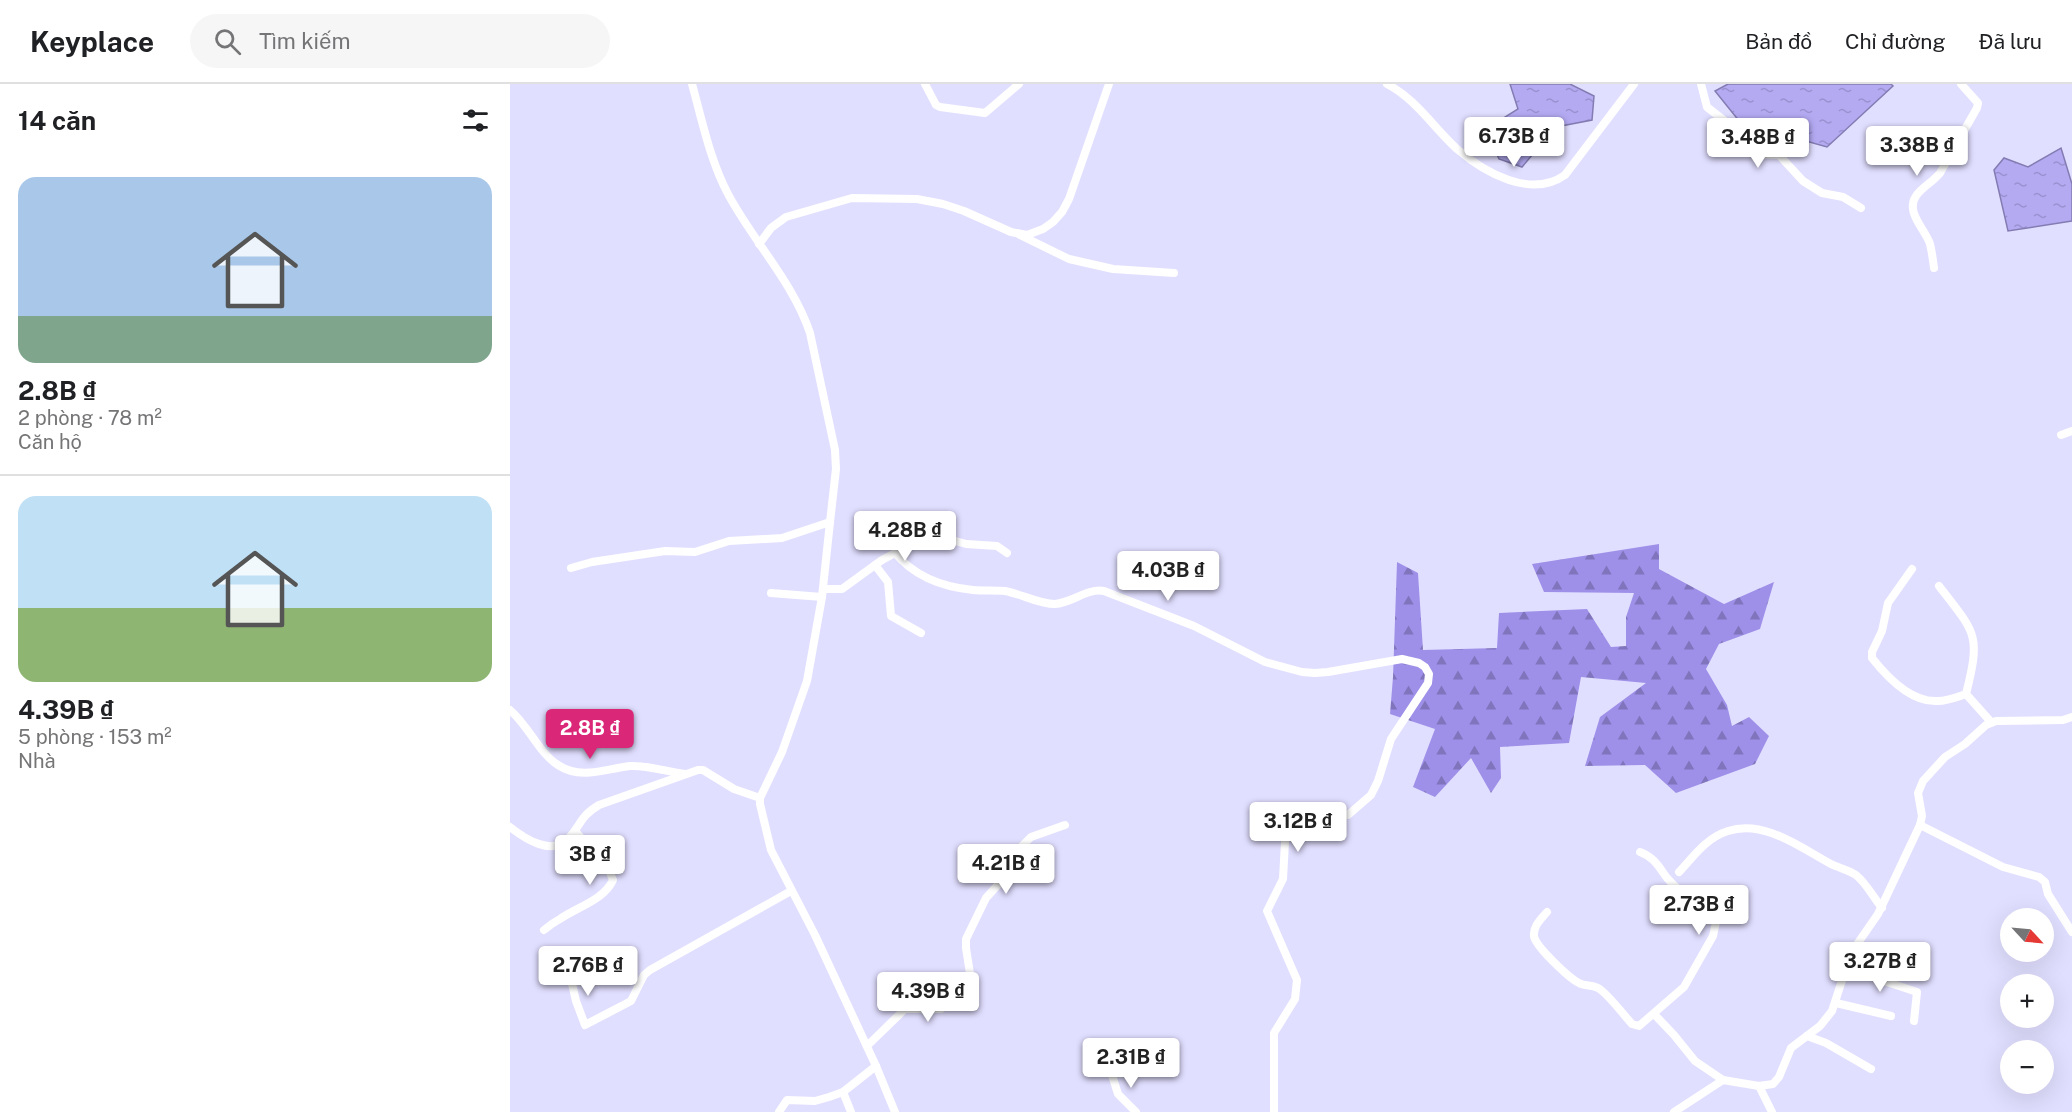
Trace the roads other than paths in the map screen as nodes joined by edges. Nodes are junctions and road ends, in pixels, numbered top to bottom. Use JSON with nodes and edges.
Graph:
{"nodes":[{"id":1,"x":692,"y":84,"type":"edge"},
{"id":2,"x":925,"y":84,"type":"edge"},
{"id":3,"x":1019,"y":84,"type":"edge"},
{"id":4,"x":1109,"y":84,"type":"edge"},
{"id":5,"x":1387,"y":84,"type":"edge"},
{"id":6,"x":1634,"y":84,"type":"edge"},
{"id":7,"x":1701,"y":84,"type":"edge"},
{"id":8,"x":1961,"y":84,"type":"edge"},
{"id":9,"x":1861,"y":208,"type":"dead end"},
{"id":10,"x":1020,"y":234,"type":"junction"},
{"id":11,"x":759,"y":244,"type":"junction"},
{"id":12,"x":1934,"y":268,"type":"dead end"},
{"id":13,"x":1174,"y":273,"type":"dead end"},
{"id":14,"x":2072,"y":431,"type":"edge"},
{"id":15,"x":2061,"y":435,"type":"dead end"},
{"id":16,"x":830,"y":522,"type":"junction"},
{"id":17,"x":895,"y":553,"type":"junction"},
{"id":18,"x":1007,"y":553,"type":"dead end"},
{"id":19,"x":875,"y":565,"type":"junction"},
{"id":20,"x":571,"y":568,"type":"dead end"},
{"id":21,"x":1912,"y":569,"type":"dead end"},
{"id":22,"x":1939,"y":586,"type":"dead end"},
{"id":23,"x":771,"y":593,"type":"dead end"},
{"id":24,"x":822,"y":593,"type":"junction"},
{"id":25,"x":921,"y":633,"type":"dead end"},
{"id":26,"x":1966,"y":694,"type":"junction"},
{"id":27,"x":510,"y":710,"type":"edge"},
{"id":28,"x":2072,"y":717,"type":"edge"},
{"id":29,"x":1991,"y":722,"type":"junction"},
{"id":30,"x":685,"y":775,"type":"junction"},
{"id":31,"x":760,"y":798,"type":"junction"},
{"id":32,"x":1065,"y":825,"type":"dead end"},
{"id":33,"x":1920,"y":825,"type":"junction"},
{"id":34,"x":510,"y":828,"type":"edge"},
{"id":35,"x":575,"y":831,"type":"junction"},
{"id":36,"x":1640,"y":852,"type":"dead end"},
{"id":37,"x":1679,"y":872,"type":"dead end"},
{"id":38,"x":791,"y":891,"type":"junction"},
{"id":39,"x":1882,"y":908,"type":"junction"},
{"id":40,"x":1546,"y":912,"type":"dead end"},
{"id":41,"x":544,"y":930,"type":"dead end"},
{"id":42,"x":2072,"y":932,"type":"edge"},
{"id":43,"x":1849,"y":960,"type":"junction"},
{"id":44,"x":570,"y":975,"type":"dead end"},
{"id":45,"x":1836,"y":1003,"type":"junction"},
{"id":46,"x":1654,"y":1014,"type":"junction"},
{"id":47,"x":1891,"y":1016,"type":"dead end"},
{"id":48,"x":1914,"y":1021,"type":"dead end"},
{"id":49,"x":1807,"y":1036,"type":"junction"},
{"id":50,"x":867,"y":1046,"type":"junction"},
{"id":51,"x":876,"y":1066,"type":"junction"},
{"id":52,"x":1871,"y":1069,"type":"dead end"},
{"id":53,"x":1112,"y":1075,"type":"dead end"},
{"id":54,"x":1724,"y":1080,"type":"junction"},
{"id":55,"x":1759,"y":1086,"type":"junction"},
{"id":56,"x":843,"y":1092,"type":"junction"},
{"id":57,"x":779,"y":1112,"type":"edge"},
{"id":58,"x":851,"y":1112,"type":"edge"},
{"id":59,"x":895,"y":1112,"type":"edge"},
{"id":60,"x":1136,"y":1112,"type":"edge"},
{"id":61,"x":1274,"y":1112,"type":"edge"},
{"id":62,"x":1674,"y":1112,"type":"edge"},
{"id":63,"x":1772,"y":1112,"type":"edge"}],
"edges":[{"from":1,"to":11,"type":"street"},
{"from":2,"to":3,"type":"street"},
{"from":4,"to":10,"type":"street"},
{"from":5,"to":6,"type":"street"},
{"from":7,"to":9,"type":"street"},
{"from":8,"to":12,"type":"street"},
{"from":10,"to":11,"type":"street"},
{"from":10,"to":13,"type":"street"},
{"from":11,"to":16,"type":"street"},
{"from":14,"to":15,"type":"street"},
{"from":16,"to":20,"type":"street"},
{"from":16,"to":24,"type":"street"},
{"from":17,"to":18,"type":"street"},
{"from":17,"to":19,"type":"street"},
{"from":17,"to":61,"type":"street"},
{"from":19,"to":24,"type":"street"},
{"from":19,"to":25,"type":"street"},
{"from":21,"to":26,"type":"street"},
{"from":22,"to":26,"type":"street"},
{"from":23,"to":24,"type":"street"},
{"from":24,"to":31,"type":"street"},
{"from":26,"to":29,"type":"street"},
{"from":27,"to":30,"type":"street"},
{"from":28,"to":29,"type":"street"},
{"from":29,"to":33,"type":"street"},
{"from":30,"to":31,"type":"street"},
{"from":30,"to":35,"type":"street"},
{"from":31,"to":38,"type":"street"},
{"from":32,"to":50,"type":"street"},
{"from":33,"to":39,"type":"street"},
{"from":33,"to":42,"type":"street"},
{"from":34,"to":35,"type":"street"},
{"from":35,"to":41,"type":"street"},
{"from":36,"to":46,"type":"street"},
{"from":37,"to":39,"type":"street"},
{"from":38,"to":44,"type":"street"},
{"from":38,"to":50,"type":"street"},
{"from":39,"to":43,"type":"street"},
{"from":40,"to":46,"type":"street"},
{"from":43,"to":45,"type":"street"},
{"from":43,"to":48,"type":"street"},
{"from":45,"to":47,"type":"street"},
{"from":45,"to":49,"type":"street"},
{"from":46,"to":54,"type":"street"},
{"from":49,"to":52,"type":"street"},
{"from":49,"to":55,"type":"street"},
{"from":50,"to":51,"type":"street"},
{"from":51,"to":56,"type":"street"},
{"from":51,"to":59,"type":"street"},
{"from":53,"to":60,"type":"street"},
{"from":54,"to":55,"type":"street"},
{"from":54,"to":62,"type":"street"},
{"from":55,"to":63,"type":"street"},
{"from":56,"to":57,"type":"street"},
{"from":56,"to":58,"type":"street"}]}
